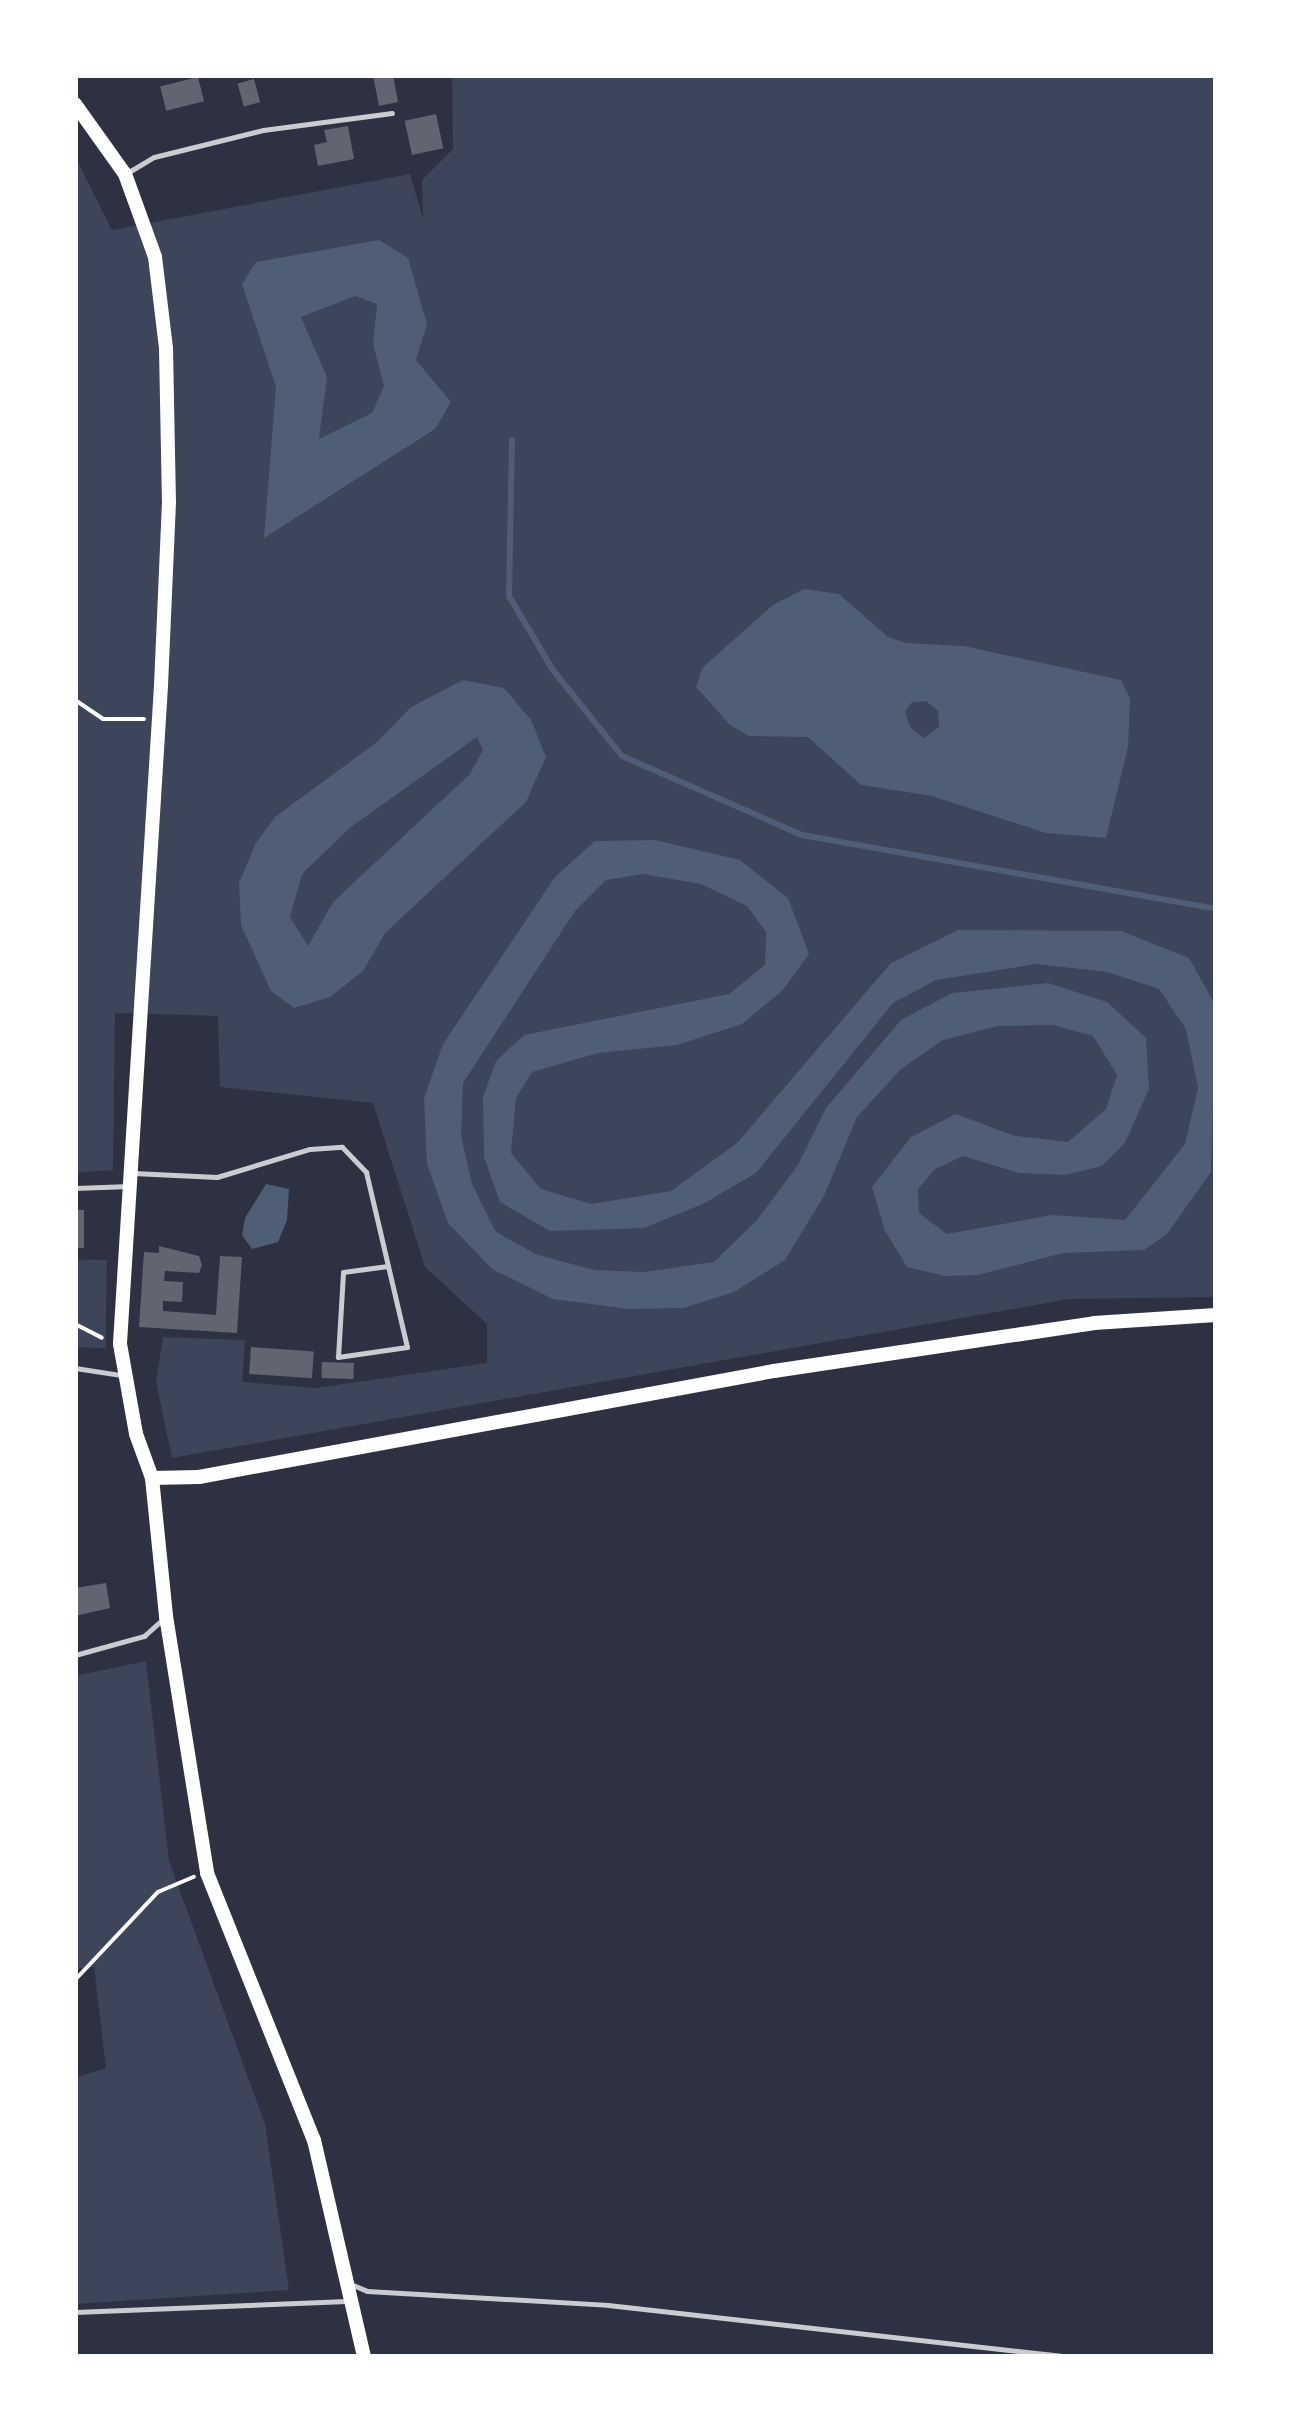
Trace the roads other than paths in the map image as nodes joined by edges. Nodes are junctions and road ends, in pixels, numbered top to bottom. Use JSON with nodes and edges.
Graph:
{"nodes":[{"id":1,"x":75,"y":104,"type":"edge"},
{"id":2,"x":392,"y":113,"type":"dead end"},
{"id":3,"x":125,"y":174,"type":"junction"},
{"id":4,"x":133,"y":1179,"type":"junction"},
{"id":5,"x":75,"y":1188,"type":"edge"},
{"id":6,"x":388,"y":1266,"type":"junction"},
{"id":7,"x":1216,"y":1315,"type":"edge"},
{"id":8,"x":75,"y":1368,"type":"edge"},
{"id":9,"x":125,"y":1376,"type":"junction"},
{"id":10,"x":152,"y":1478,"type":"junction"},
{"id":11,"x":166,"y":1616,"type":"junction"},
{"id":12,"x":75,"y":1655,"type":"edge"},
{"id":13,"x":350,"y":2284,"type":"junction"},
{"id":14,"x":354,"y":2301,"type":"junction"},
{"id":15,"x":75,"y":2312,"type":"edge"},
{"id":16,"x":364,"y":2357,"type":"edge"},
{"id":17,"x":1074,"y":2357,"type":"edge"}],
"edges":[{"from":1,"to":3,"type":"main road"},
{"from":2,"to":3,"type":"lane"},
{"from":3,"to":4,"type":"main road"},
{"from":4,"to":5,"type":"lane"},
{"from":4,"to":6,"type":"lane"},
{"from":4,"to":9,"type":"main road"},
{"from":6,"to":6,"type":"lane"},
{"from":7,"to":10,"type":"main road"},
{"from":8,"to":9,"type":"lane"},
{"from":9,"to":10,"type":"main road"},
{"from":10,"to":11,"type":"main road"},
{"from":11,"to":12,"type":"lane"},
{"from":11,"to":13,"type":"main road"},
{"from":13,"to":14,"type":"main road"},
{"from":13,"to":17,"type":"lane"},
{"from":14,"to":15,"type":"lane"},
{"from":14,"to":16,"type":"main road"}]}
